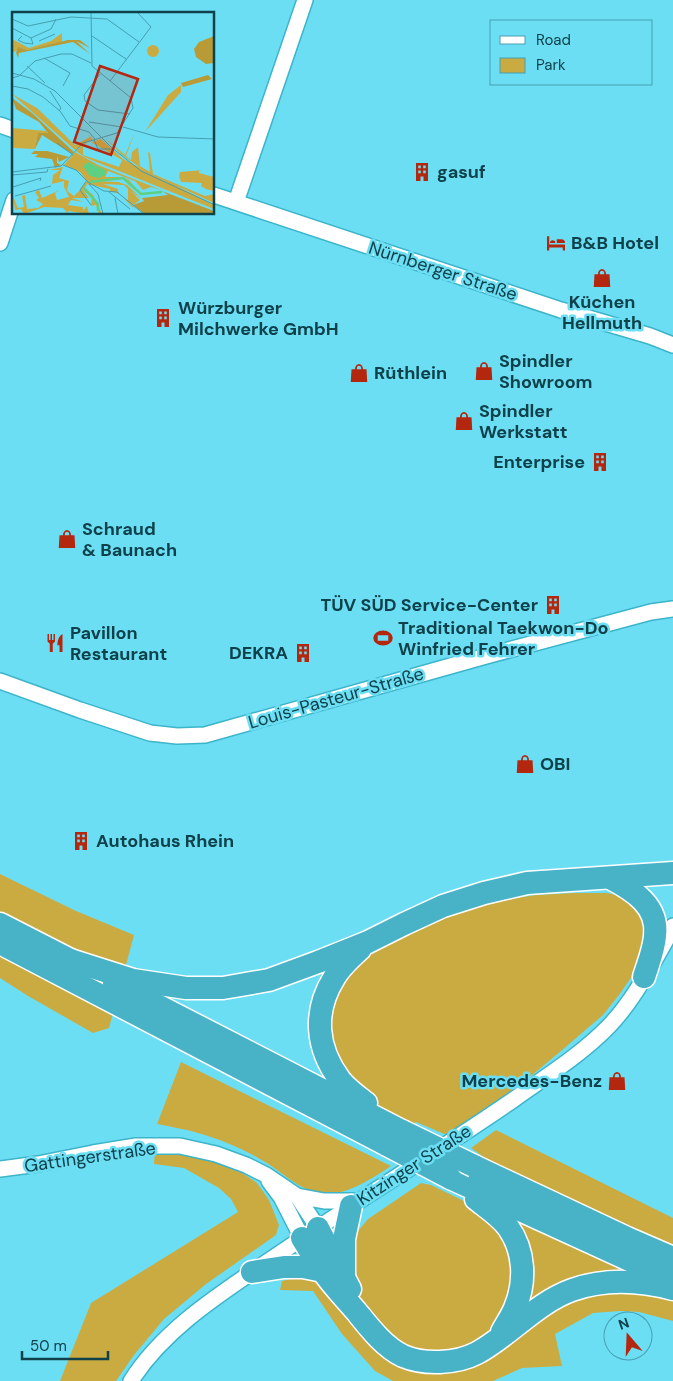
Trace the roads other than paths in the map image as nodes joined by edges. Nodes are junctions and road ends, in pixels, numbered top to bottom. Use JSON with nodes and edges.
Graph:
{"nodes":[{"id":1,"x":305,"y":0,"type":"edge"},
{"id":2,"x":0,"y":125,"type":"edge"},
{"id":3,"x":12,"y":129,"type":"edge"},
{"id":4,"x":215,"y":195,"type":"edge"},
{"id":5,"x":236,"y":202,"type":"junction"},
{"id":6,"x":12,"y":206,"type":"edge"},
{"id":7,"x":0,"y":243,"type":"edge"},
{"id":8,"x":673,"y":345,"type":"edge"},
{"id":9,"x":673,"y":609,"type":"edge"},
{"id":10,"x":0,"y":681,"type":"edge"},
{"id":11,"x":673,"y":873,"type":"edge"},
{"id":12,"x":610,"y":878,"type":"junction"},
{"id":13,"x":0,"y":924,"type":"edge"},
{"id":14,"x":672,"y":931,"type":"edge"},
{"id":15,"x":368,"y":942,"type":"junction"},
{"id":16,"x":0,"y":943,"type":"edge"},
{"id":17,"x":70,"y":960,"type":"junction"},
{"id":18,"x":644,"y":978,"type":"junction"},
{"id":19,"x":395,"y":1138,"type":"junction"},
{"id":20,"x":0,"y":1169,"type":"edge"},
{"id":21,"x":266,"y":1175,"type":"junction"},
{"id":22,"x":450,"y":1178,"type":"junction"},
{"id":23,"x":298,"y":1196,"type":"junction"},
{"id":24,"x":354,"y":1203,"type":"junction"},
{"id":25,"x":310,"y":1233,"type":"junction"},
{"id":26,"x":673,"y":1258,"type":"edge"},
{"id":27,"x":323,"y":1271,"type":"junction"},
{"id":28,"x":252,"y":1272,"type":"junction"},
{"id":29,"x":344,"y":1277,"type":"junction"},
{"id":30,"x":673,"y":1280,"type":"edge"},
{"id":31,"x":673,"y":1289,"type":"edge"},
{"id":32,"x":363,"y":1320,"type":"junction"},
{"id":33,"x":497,"y":1340,"type":"junction"},
{"id":34,"x":131,"y":1381,"type":"edge"}],
"edges":[{"from":1,"to":5,"type":"street"},
{"from":2,"to":3,"type":"street"},
{"from":4,"to":5,"type":"street","name":"Nürnberger Straße"},
{"from":5,"to":8,"type":"street","name":"Nürnberger Straße"},
{"from":6,"to":7,"type":"street"},
{"from":9,"to":10,"type":"street","name":"Louis-Pasteur-Straße"},
{"from":11,"to":12,"type":"highway"},
{"from":12,"to":15,"type":"highway"},
{"from":12,"to":18,"type":"highway"},
{"from":13,"to":17,"type":"highway"},
{"from":14,"to":18,"type":"street","name":"Kitzinger Straße"},
{"from":15,"to":17,"type":"highway"},
{"from":15,"to":19,"type":"highway"},
{"from":16,"to":19,"type":"highway"},
{"from":17,"to":19,"type":"highway"},
{"from":18,"to":24,"type":"street","name":"Kitzinger Straße"},
{"from":19,"to":22,"type":"highway","bridge":true},
{"from":19,"to":26,"type":"highway","bridge":true},
{"from":20,"to":21,"type":"street","name":"Gattingerstraße"},
{"from":21,"to":23,"type":"street","name":"Gattingerstraße"},
{"from":21,"to":25,"type":"street","name":"Gattingerstraße"},
{"from":22,"to":30,"type":"highway"},
{"from":22,"to":33,"type":"highway"},
{"from":23,"to":24,"type":"street"},
{"from":23,"to":25,"type":"street","name":"Gattingerstraße"},
{"from":24,"to":25,"type":"street","name":"Kitzinger Straße"},
{"from":24,"to":29,"type":"highway"},
{"from":25,"to":27,"type":"highway"},
{"from":25,"to":28,"type":"street","name":"Kitzinger Straße"},
{"from":25,"to":29,"type":"highway"},
{"from":27,"to":28,"type":"highway"},
{"from":27,"to":32,"type":"highway"},
{"from":28,"to":34,"type":"street","name":"Kitzinger Straße"},
{"from":29,"to":32,"type":"highway"},
{"from":31,"to":33,"type":"highway"},
{"from":32,"to":33,"type":"highway"}]}
